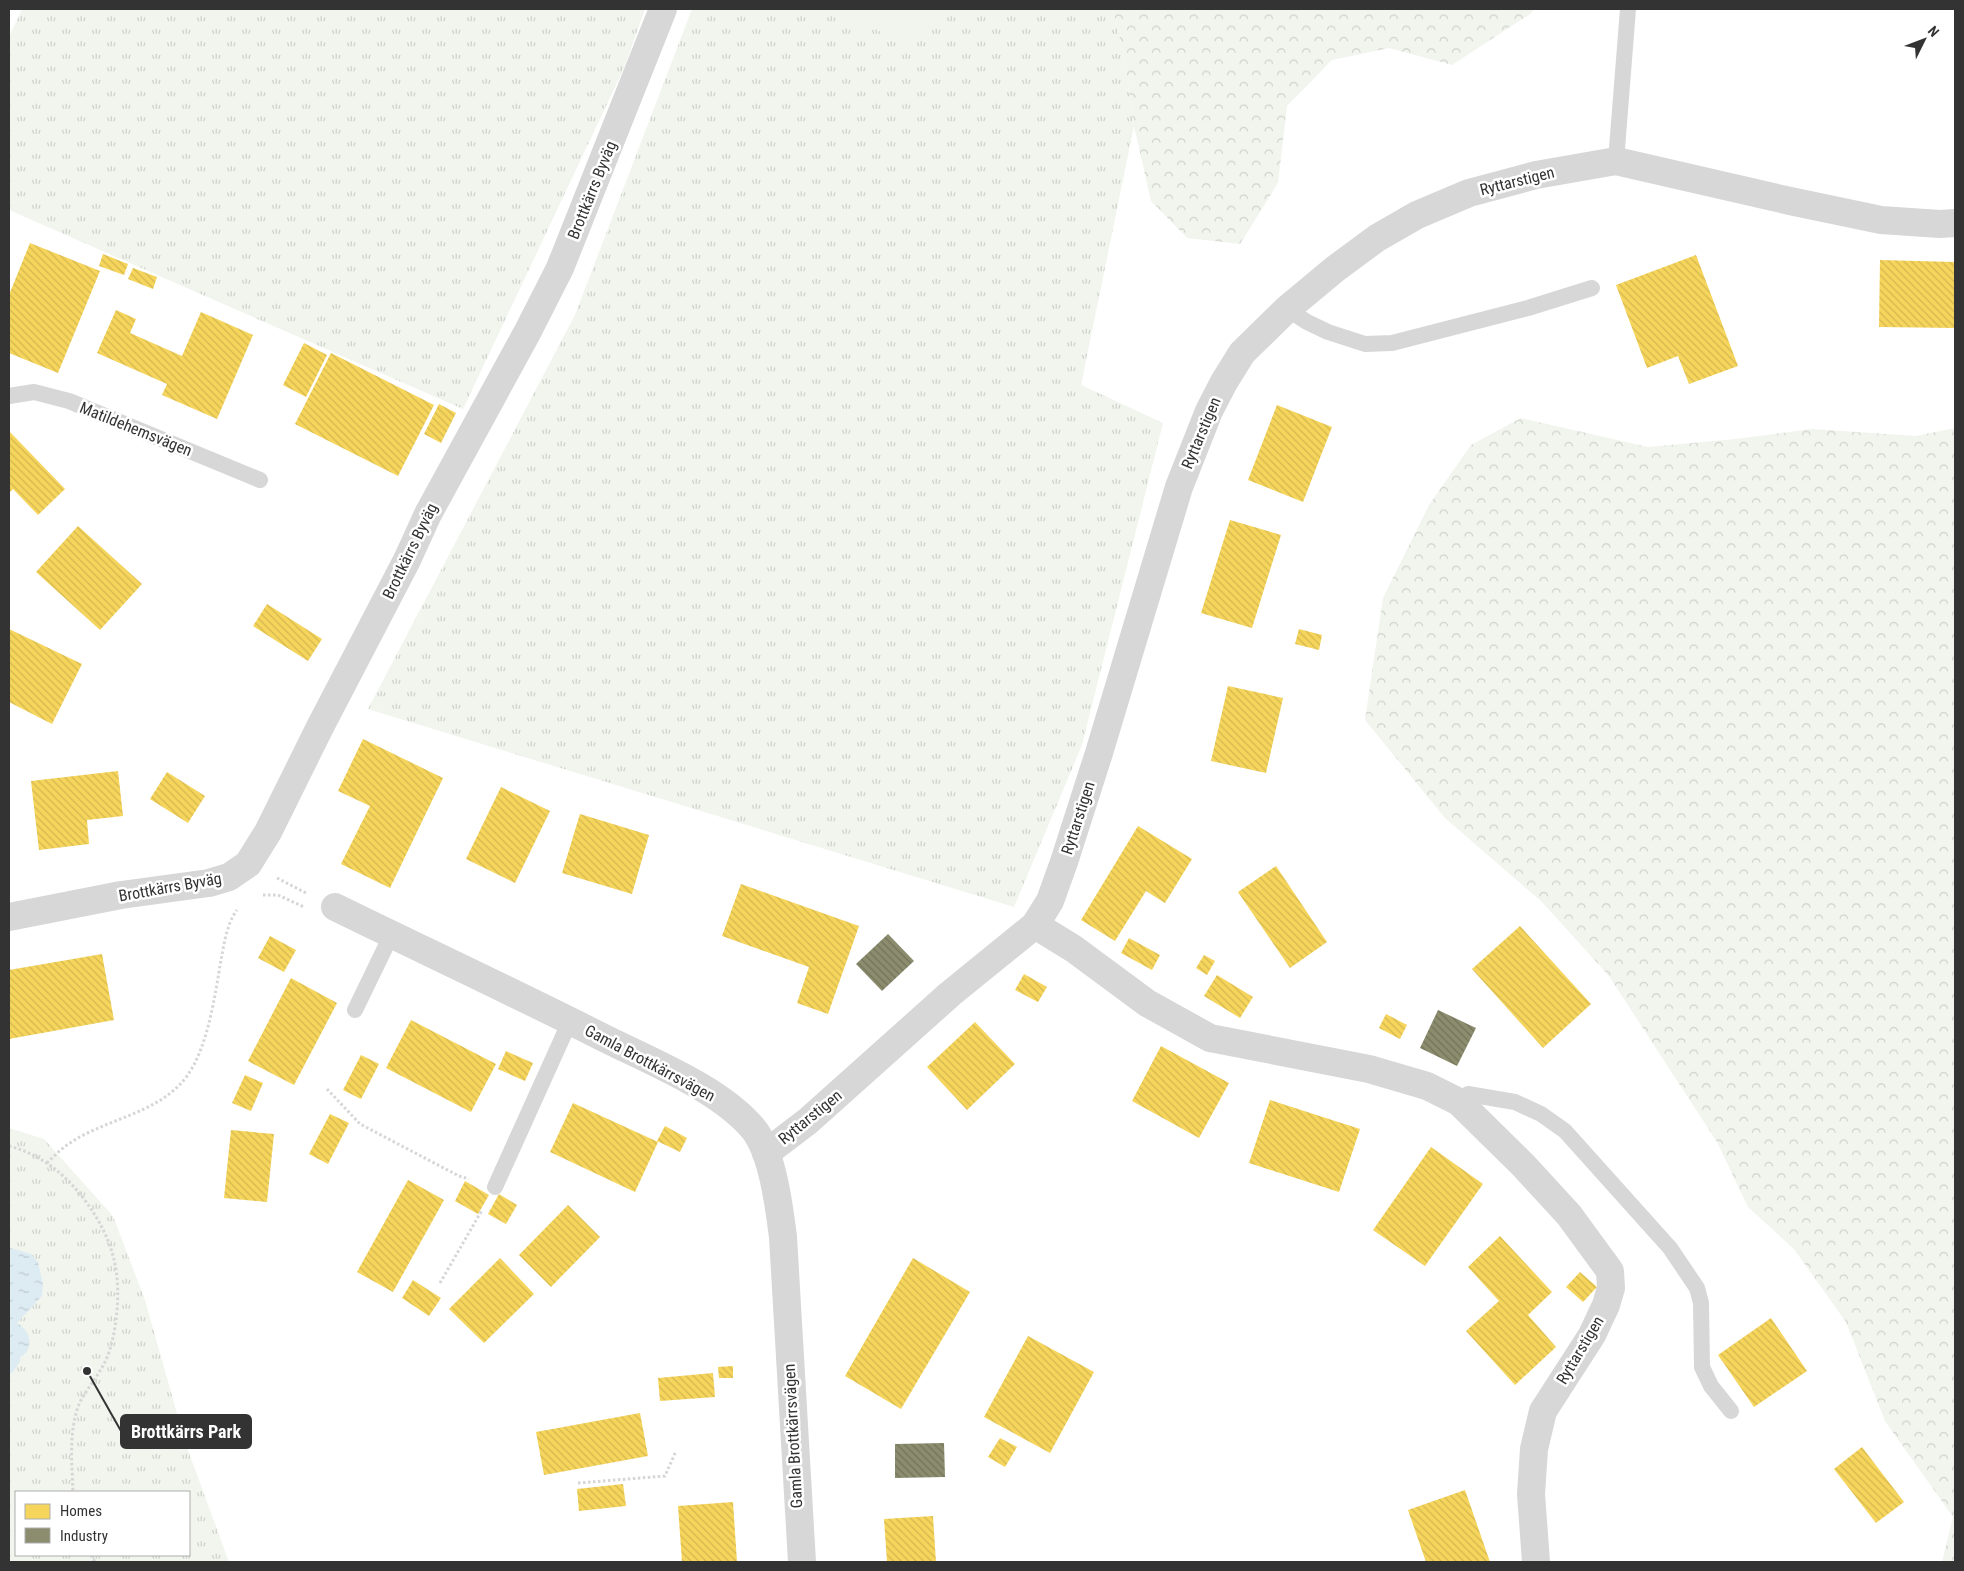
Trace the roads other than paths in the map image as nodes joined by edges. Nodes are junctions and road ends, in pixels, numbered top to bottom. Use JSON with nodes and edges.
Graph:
{"nodes":[{"id":1,"x":664,"y":9,"type":"edge"},
{"id":2,"x":1628,"y":9,"type":"edge"},
{"id":3,"x":1616,"y":161,"type":"junction"},
{"id":4,"x":1955,"y":223,"type":"edge"},
{"id":5,"x":1592,"y":288,"type":"dead end"},
{"id":6,"x":1287,"y":310,"type":"junction"},
{"id":7,"x":9,"y":396,"type":"edge"},
{"id":8,"x":260,"y":480,"type":"dead end"},
{"id":9,"x":322,"y":908,"type":"road end"},
{"id":10,"x":9,"y":917,"type":"edge"},
{"id":11,"x":1035,"y":925,"type":"junction"},
{"id":12,"x":394,"y":936,"type":"junction"},
{"id":13,"x":355,"y":1010,"type":"dead end"},
{"id":14,"x":570,"y":1021,"type":"junction"},
{"id":15,"x":1459,"y":1102,"type":"junction"},
{"id":16,"x":766,"y":1153,"type":"junction"},
{"id":17,"x":495,"y":1187,"type":"road end"},
{"id":18,"x":1731,"y":1411,"type":"dead end"},
{"id":19,"x":802,"y":1562,"type":"edge"},
{"id":20,"x":1536,"y":1562,"type":"edge"}],
"edges":[{"from":1,"to":10,"type":"street","name":"Brottkärrs Byväg"},
{"from":2,"to":3,"type":"lane"},
{"from":3,"to":4,"type":"street","name":"Ryttarstigen"},
{"from":3,"to":6,"type":"street","name":"Ryttarstigen"},
{"from":5,"to":6,"type":"lane"},
{"from":6,"to":11,"type":"street","name":"Ryttarstigen"},
{"from":7,"to":8,"type":"lane","name":"Matildehemsvägen"},
{"from":9,"to":12,"type":"street","name":"Gamla Brottkärrsvägen"},
{"from":11,"to":15,"type":"street","name":"Ryttarstigen"},
{"from":11,"to":16,"type":"street","name":"Ryttarstigen"},
{"from":12,"to":13,"type":"lane"},
{"from":12,"to":14,"type":"street","name":"Gamla Brottkärrsvägen"},
{"from":14,"to":16,"type":"street","name":"Gamla Brottkärrsvägen"},
{"from":14,"to":17,"type":"lane"},
{"from":15,"to":18,"type":"lane"},
{"from":15,"to":20,"type":"street","name":"Ryttarstigen"},
{"from":16,"to":19,"type":"street","name":"Gamla Brottkärrsvägen"}]}
